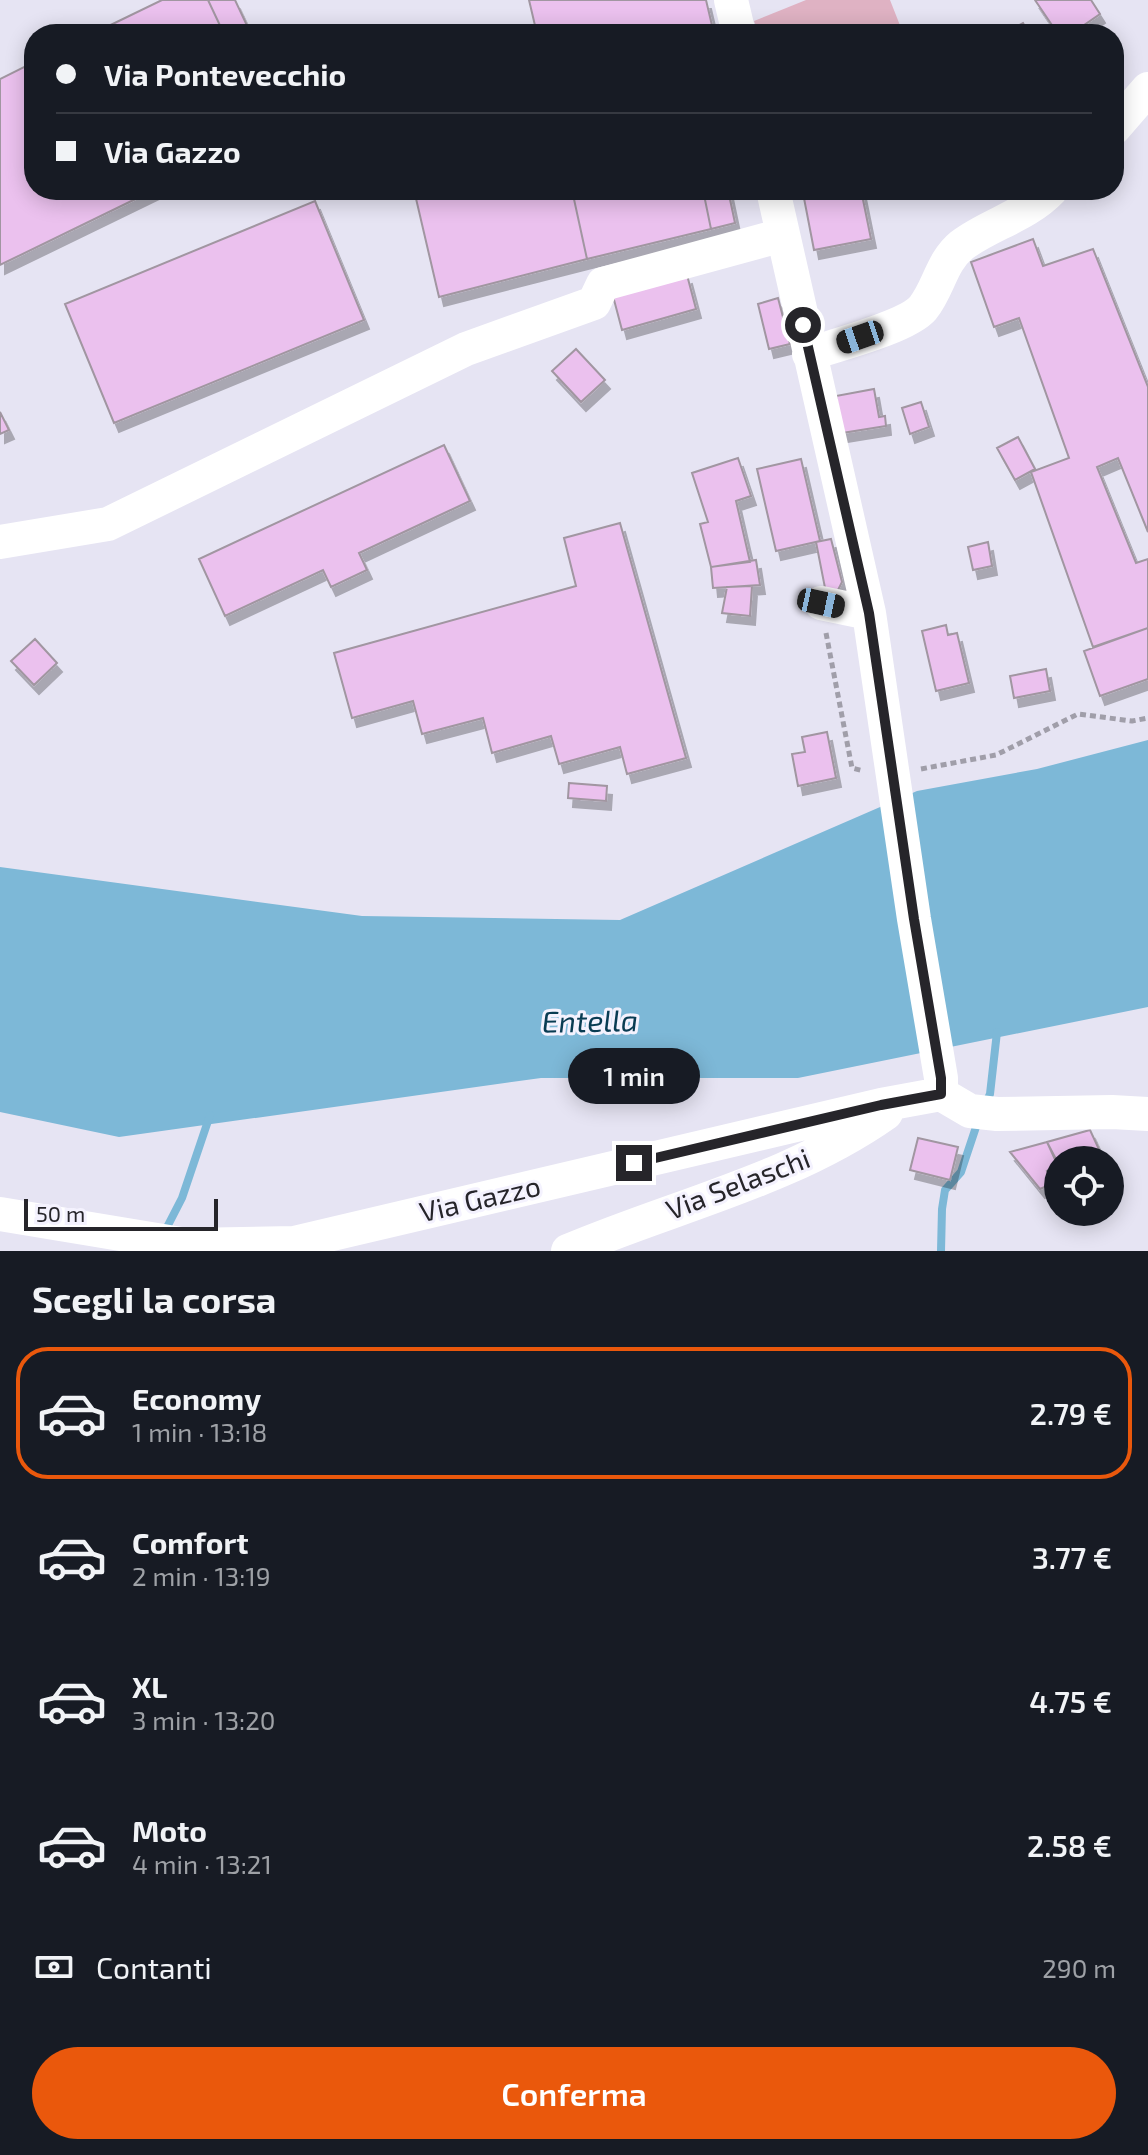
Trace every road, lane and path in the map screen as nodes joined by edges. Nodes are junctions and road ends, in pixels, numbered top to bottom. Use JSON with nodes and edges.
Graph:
{"nodes":[{"id":1,"x":731,"y":0,"type":"edge"},
{"id":2,"x":737,"y":24,"type":"edge"},
{"id":3,"x":1148,"y":89,"type":"edge"},
{"id":4,"x":1124,"y":117,"type":"edge"},
{"id":5,"x":775,"y":200,"type":"edge"},
{"id":6,"x":1041,"y":200,"type":"edge"},
{"id":7,"x":783,"y":235,"type":"junction"},
{"id":8,"x":809,"y":354,"type":"junction"},
{"id":9,"x":0,"y":542,"type":"edge"},
{"id":10,"x":821,"y":603,"type":"joint"},
{"id":11,"x":870,"y":618,"type":"junction"},
{"id":12,"x":1148,"y":718,"type":"edge"},
{"id":13,"x":915,"y":770,"type":"dead end"},
{"id":14,"x":866,"y":772,"type":"dead end"},
{"id":15,"x":941,"y":1086,"type":"junction"},
{"id":16,"x":901,"y":1102,"type":"junction"},
{"id":17,"x":1148,"y":1114,"type":"edge"},
{"id":18,"x":0,"y":1214,"type":"edge"},
{"id":19,"x":568,"y":1251,"type":"edge"}],
"edges":[{"from":1,"to":2,"type":"street"},
{"from":3,"to":4,"type":"street"},
{"from":5,"to":7,"type":"street"},
{"from":6,"to":8,"type":"street"},
{"from":7,"to":8,"type":"street"},
{"from":7,"to":9,"type":"street"},
{"from":8,"to":11,"type":"street"},
{"from":10,"to":11,"type":"street"},
{"from":10,"to":14,"type":"path"},
{"from":11,"to":15,"type":"street"},
{"from":12,"to":13,"type":"path"},
{"from":15,"to":16,"type":"street","name":"Via Gazzo"},
{"from":15,"to":17,"type":"street"},
{"from":16,"to":18,"type":"street","name":"Via Gazzo"},
{"from":16,"to":19,"type":"street","name":"Via Selaschi"}]}
